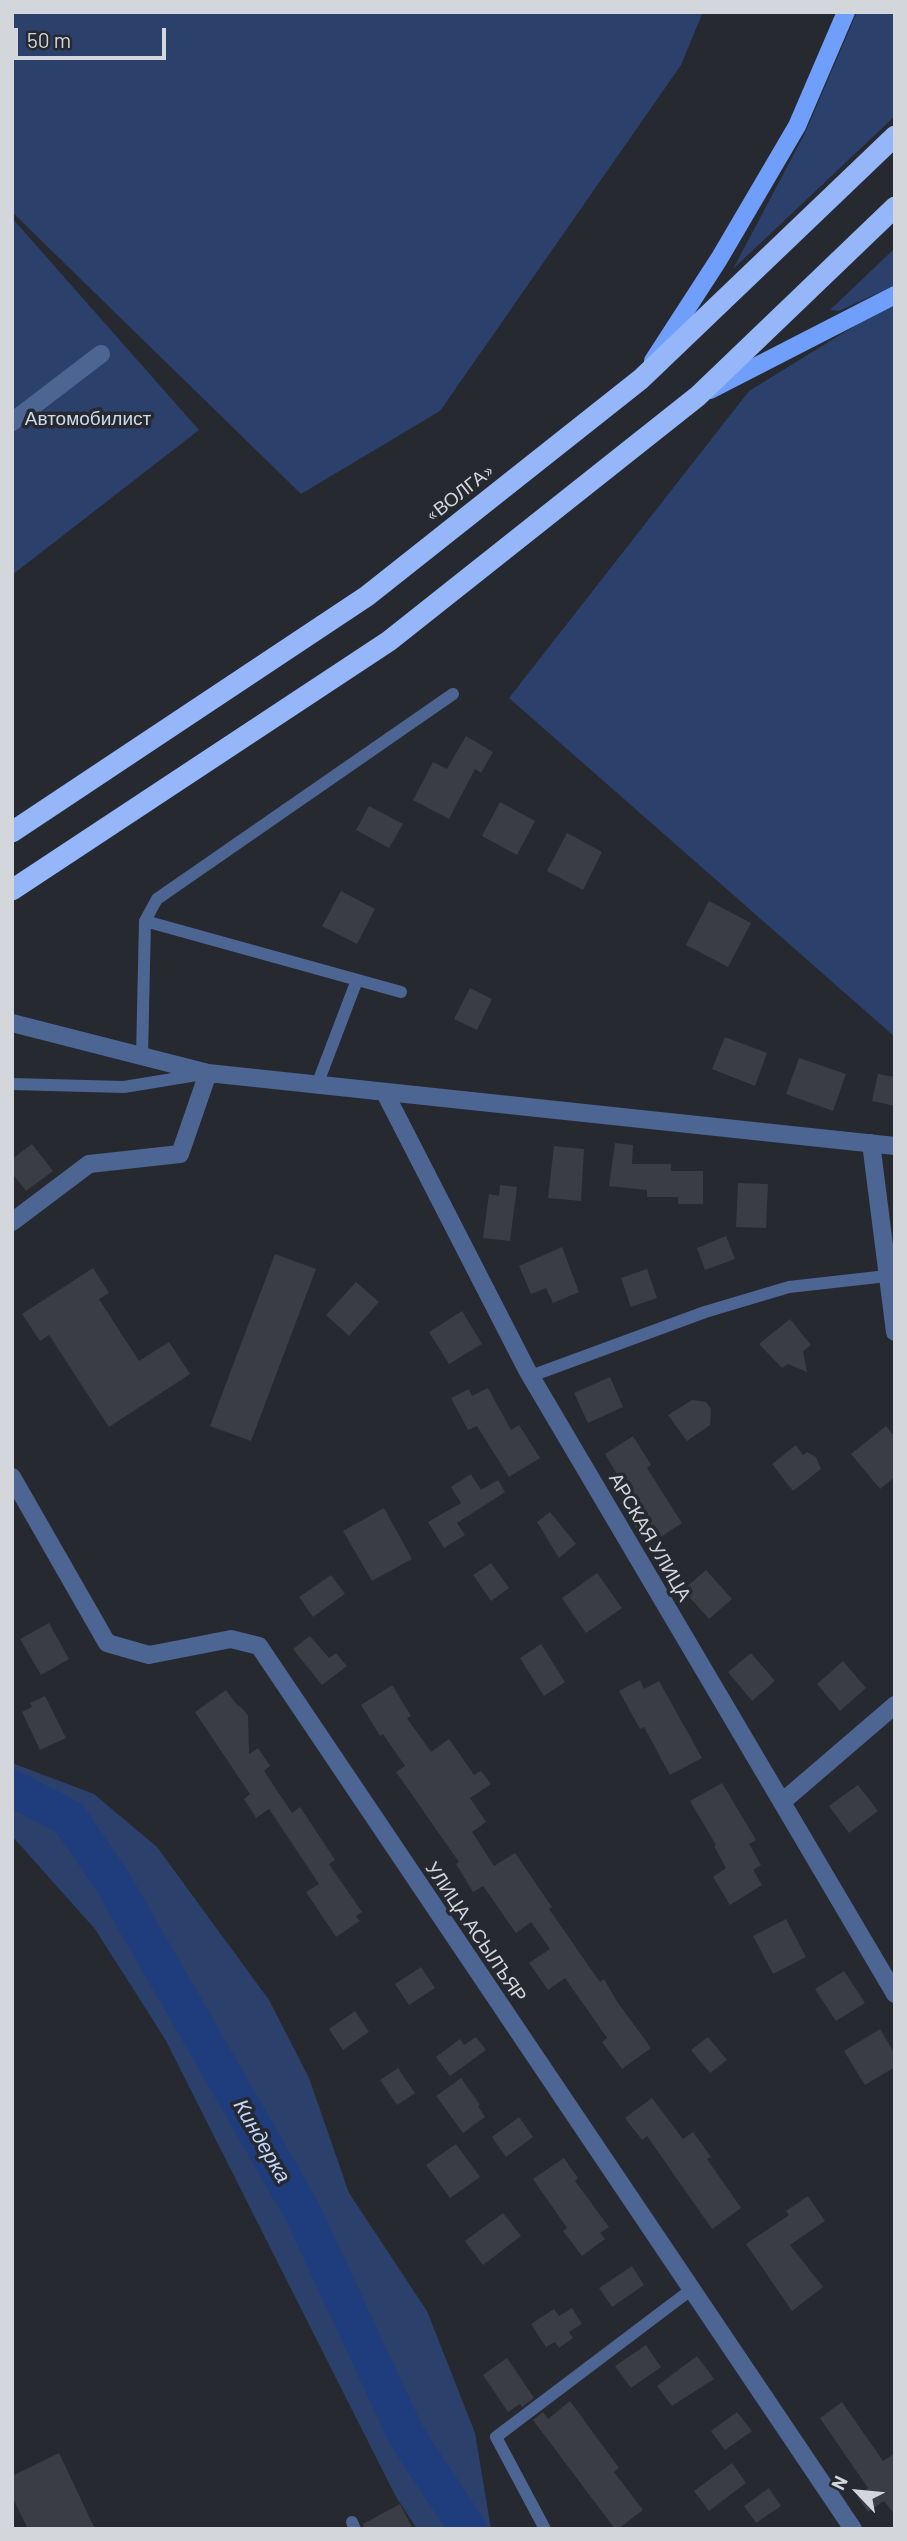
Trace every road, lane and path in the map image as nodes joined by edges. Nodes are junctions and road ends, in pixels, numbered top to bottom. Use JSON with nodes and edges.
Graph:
{"nodes":[{"id":1,"x":846,"y":12,"type":"edge"},
{"id":2,"x":895,"y":136,"type":"edge"},
{"id":3,"x":895,"y":207,"type":"edge"},
{"id":4,"x":895,"y":295,"type":"edge"},
{"id":5,"x":101,"y":355,"type":"dead end"},
{"id":6,"x":641,"y":379,"type":"junction"},
{"id":7,"x":698,"y":396,"type":"junction"},
{"id":8,"x":12,"y":422,"type":"edge"},
{"id":9,"x":453,"y":694,"type":"dead end"},
{"id":10,"x":12,"y":832,"type":"edge"},
{"id":11,"x":12,"y":890,"type":"edge"},
{"id":12,"x":145,"y":921,"type":"junction"},
{"id":13,"x":357,"y":980,"type":"junction"},
{"id":14,"x":401,"y":992,"type":"dead end"},
{"id":15,"x":12,"y":1023,"type":"edge"},
{"id":16,"x":142,"y":1056,"type":"junction"},
{"id":17,"x":208,"y":1073,"type":"junction"},
{"id":18,"x":12,"y":1084,"type":"edge"},
{"id":19,"x":317,"y":1086,"type":"junction"},
{"id":20,"x":385,"y":1093,"type":"junction"},
{"id":21,"x":871,"y":1143,"type":"junction"},
{"id":22,"x":895,"y":1146,"type":"edge"},
{"id":23,"x":12,"y":1222,"type":"edge"},
{"id":24,"x":887,"y":1276,"type":"junction"},
{"id":25,"x":895,"y":1332,"type":"edge"},
{"id":26,"x":531,"y":1376,"type":"junction"},
{"id":27,"x":12,"y":1477,"type":"edge"},
{"id":28,"x":895,"y":1705,"type":"edge"},
{"id":29,"x":782,"y":1802,"type":"junction"},
{"id":30,"x":889,"y":1971,"type":"edge"},
{"id":31,"x":895,"y":1994,"type":"edge"},
{"id":32,"x":692,"y":2289,"type":"junction"},
{"id":33,"x":545,"y":2529,"type":"edge"},
{"id":34,"x":853,"y":2529,"type":"edge"}],
"edges":[{"from":1,"to":6,"type":"main road"},
{"from":2,"to":6,"type":"highway","name":"«ВОЛГА»"},
{"from":3,"to":7,"type":"highway"},
{"from":4,"to":7,"type":"main road"},
{"from":5,"to":8,"type":"street"},
{"from":6,"to":10,"type":"highway","name":"«ВОЛГА»"},
{"from":7,"to":11,"type":"highway"},
{"from":9,"to":12,"type":"lane"},
{"from":12,"to":13,"type":"lane"},
{"from":12,"to":16,"type":"lane"},
{"from":13,"to":14,"type":"lane"},
{"from":13,"to":19,"type":"lane"},
{"from":15,"to":16,"type":"street"},
{"from":16,"to":17,"type":"street"},
{"from":17,"to":18,"type":"lane"},
{"from":17,"to":19,"type":"street"},
{"from":17,"to":23,"type":"street"},
{"from":19,"to":20,"type":"street"},
{"from":20,"to":21,"type":"street"},
{"from":20,"to":26,"type":"street","name":"АРСКАЯ УЛИЦА"},
{"from":21,"to":22,"type":"street"},
{"from":21,"to":24,"type":"street"},
{"from":24,"to":25,"type":"street"},
{"from":24,"to":26,"type":"lane"},
{"from":26,"to":29,"type":"street","name":"АРСКАЯ УЛИЦА"},
{"from":27,"to":32,"type":"street","name":"УЛИЦА АСЫЛЪЯР"},
{"from":28,"to":29,"type":"street"},
{"from":29,"to":30,"type":"street","name":"АРСКАЯ УЛИЦА"},
{"from":30,"to":31,"type":"street","name":"АРСКАЯ УЛИЦА"},
{"from":32,"to":33,"type":"lane"},
{"from":32,"to":34,"type":"street","name":"УЛИЦА АСЫЛЪЯР"}]}
